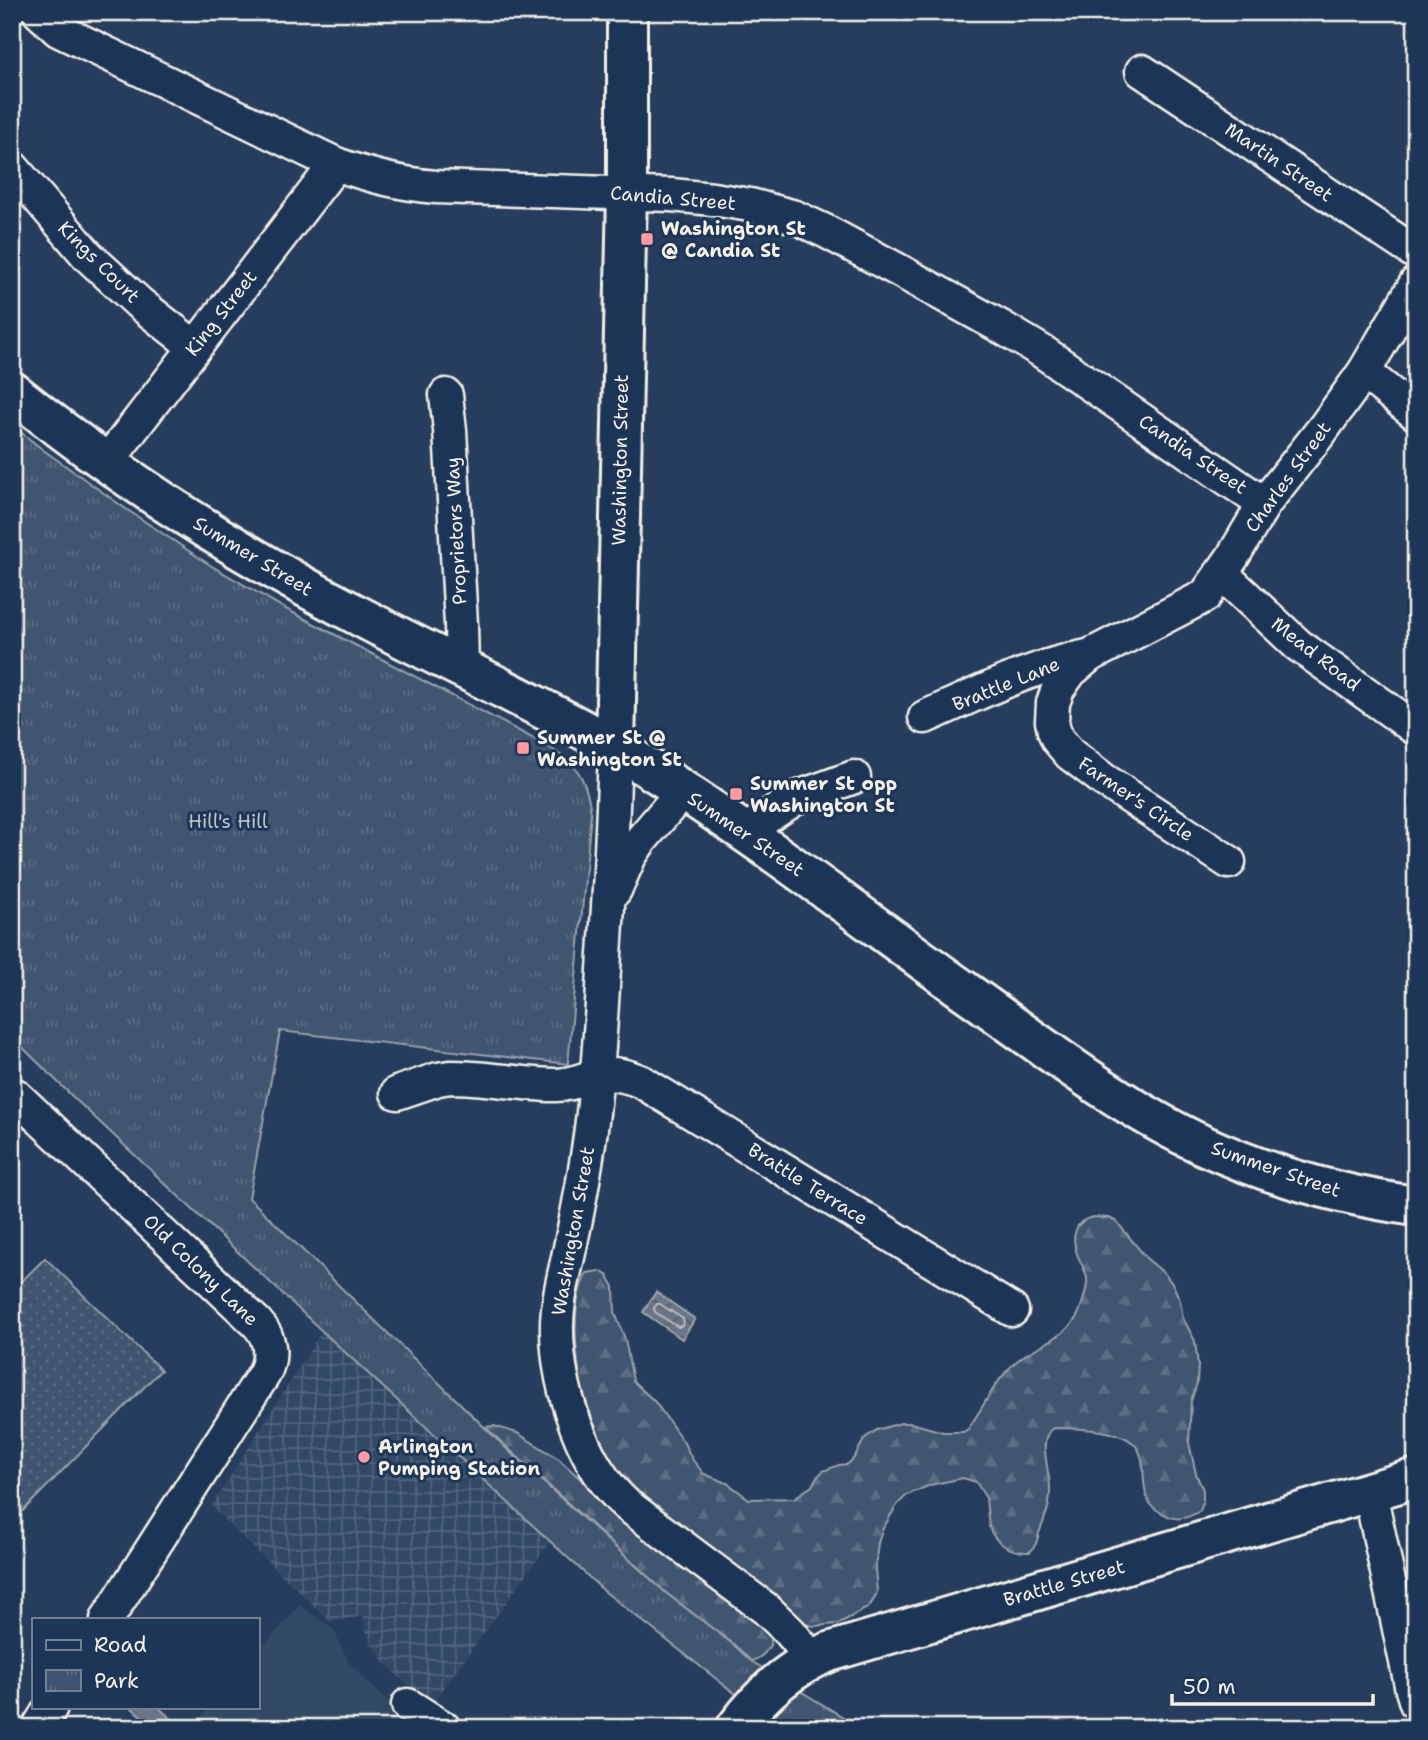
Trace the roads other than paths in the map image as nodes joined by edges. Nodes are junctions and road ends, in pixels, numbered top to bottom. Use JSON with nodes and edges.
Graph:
{"nodes":[{"id":1,"x":39,"y":12,"type":"edge"},
{"id":2,"x":627,"y":12,"type":"edge"},
{"id":3,"x":1142,"y":71,"type":"dead end"},
{"id":4,"x":336,"y":164,"type":"junction"},
{"id":5,"x":12,"y":167,"type":"edge"},
{"id":6,"x":626,"y":192,"type":"junction"},
{"id":7,"x":1416,"y":253,"type":"edge"},
{"id":8,"x":1416,"y":283,"type":"edge"},
{"id":9,"x":195,"y":347,"type":"junction"},
{"id":10,"x":1364,"y":372,"type":"junction"},
{"id":11,"x":12,"y":391,"type":"edge"},
{"id":12,"x":446,"y":395,"type":"dead end"},
{"id":13,"x":1416,"y":414,"type":"edge"},
{"id":14,"x":107,"y":462,"type":"junction"},
{"id":15,"x":1265,"y":504,"type":"junction"},
{"id":16,"x":1221,"y":573,"type":"junction"},
{"id":17,"x":1089,"y":656,"type":"junction"},
{"id":18,"x":462,"y":668,"type":"junction"},
{"id":19,"x":925,"y":717,"type":"dead end"},
{"id":20,"x":1416,"y":729,"type":"edge"},
{"id":21,"x":615,"y":748,"type":"junction"},
{"id":22,"x":854,"y":777,"type":"dead end"},
{"id":23,"x":683,"y":792,"type":"junction"},
{"id":24,"x":744,"y":832,"type":"junction"},
{"id":25,"x":1229,"y":862,"type":"dead end"},
{"id":26,"x":608,"y":907,"type":"junction"},
{"id":27,"x":597,"y":1075,"type":"junction"},
{"id":28,"x":397,"y":1093,"type":"dead end"},
{"id":29,"x":14,"y":1096,"type":"edge"},
{"id":30,"x":1416,"y":1206,"type":"edge"},
{"id":31,"x":1012,"y":1310,"type":"dead end"},
{"id":32,"x":1416,"y":1478,"type":"edge"},
{"id":33,"x":1370,"y":1492,"type":"junction"},
{"id":34,"x":108,"y":1618,"type":"edge"},
{"id":35,"x":812,"y":1659,"type":"junction"},
{"id":36,"x":1416,"y":1703,"type":"edge"},
{"id":37,"x":408,"y":1705,"type":"dead end"},
{"id":38,"x":50,"y":1708,"type":"edge"},
{"id":39,"x":38,"y":1728,"type":"edge"},
{"id":40,"x":444,"y":1728,"type":"edge"},
{"id":41,"x":736,"y":1728,"type":"edge"}],
"edges":[{"from":1,"to":4,"type":"street","name":"Candia Street"},
{"from":2,"to":6,"type":"main road","name":"Washington Street"},
{"from":3,"to":7,"type":"street","name":"Martin Street"},
{"from":4,"to":6,"type":"street","name":"Candia Street"},
{"from":4,"to":9,"type":"street","name":"King Street"},
{"from":5,"to":9,"type":"street","name":"Kings Court"},
{"from":6,"to":15,"type":"street","name":"Candia Street"},
{"from":6,"to":21,"type":"main road","name":"Washington Street"},
{"from":8,"to":10,"type":"street","name":"Charles Street"},
{"from":9,"to":14,"type":"street","name":"King Street"},
{"from":10,"to":13,"type":"street"},
{"from":10,"to":15,"type":"street","name":"Charles Street"},
{"from":11,"to":14,"type":"main road","name":"Summer Street"},
{"from":12,"to":18,"type":"street","name":"Proprietors Way"},
{"from":14,"to":18,"type":"main road","name":"Summer Street"},
{"from":15,"to":16,"type":"street","name":"Charles Street"},
{"from":16,"to":17,"type":"street","name":"Charles Street"},
{"from":16,"to":20,"type":"street","name":"Mead Road"},
{"from":17,"to":19,"type":"street","name":"Brattle Lane"},
{"from":17,"to":25,"type":"street","name":"Farmer's Circle"},
{"from":18,"to":21,"type":"main road","name":"Summer Street"},
{"from":21,"to":23,"type":"main road","name":"Summer Street"},
{"from":21,"to":26,"type":"street","name":"Washington Street"},
{"from":22,"to":24,"type":"street"},
{"from":23,"to":24,"type":"main road","name":"Summer Street"},
{"from":23,"to":26,"type":"street","name":"Washington Street"},
{"from":24,"to":30,"type":"main road","name":"Summer Street"},
{"from":26,"to":27,"type":"street","name":"Washington Street"},
{"from":27,"to":28,"type":"street"},
{"from":27,"to":31,"type":"street","name":"Brattle Terrace"},
{"from":27,"to":35,"type":"street","name":"Washington Street"},
{"from":29,"to":34,"type":"street","name":"Old Colony Lane"},
{"from":32,"to":33,"type":"main road","name":"Brattle Street"},
{"from":33,"to":35,"type":"main road","name":"Brattle Street"},
{"from":33,"to":36,"type":"street"},
{"from":35,"to":41,"type":"main road","name":"Brattle Street"},
{"from":37,"to":40,"type":"street"},
{"from":38,"to":39,"type":"street"}]}
